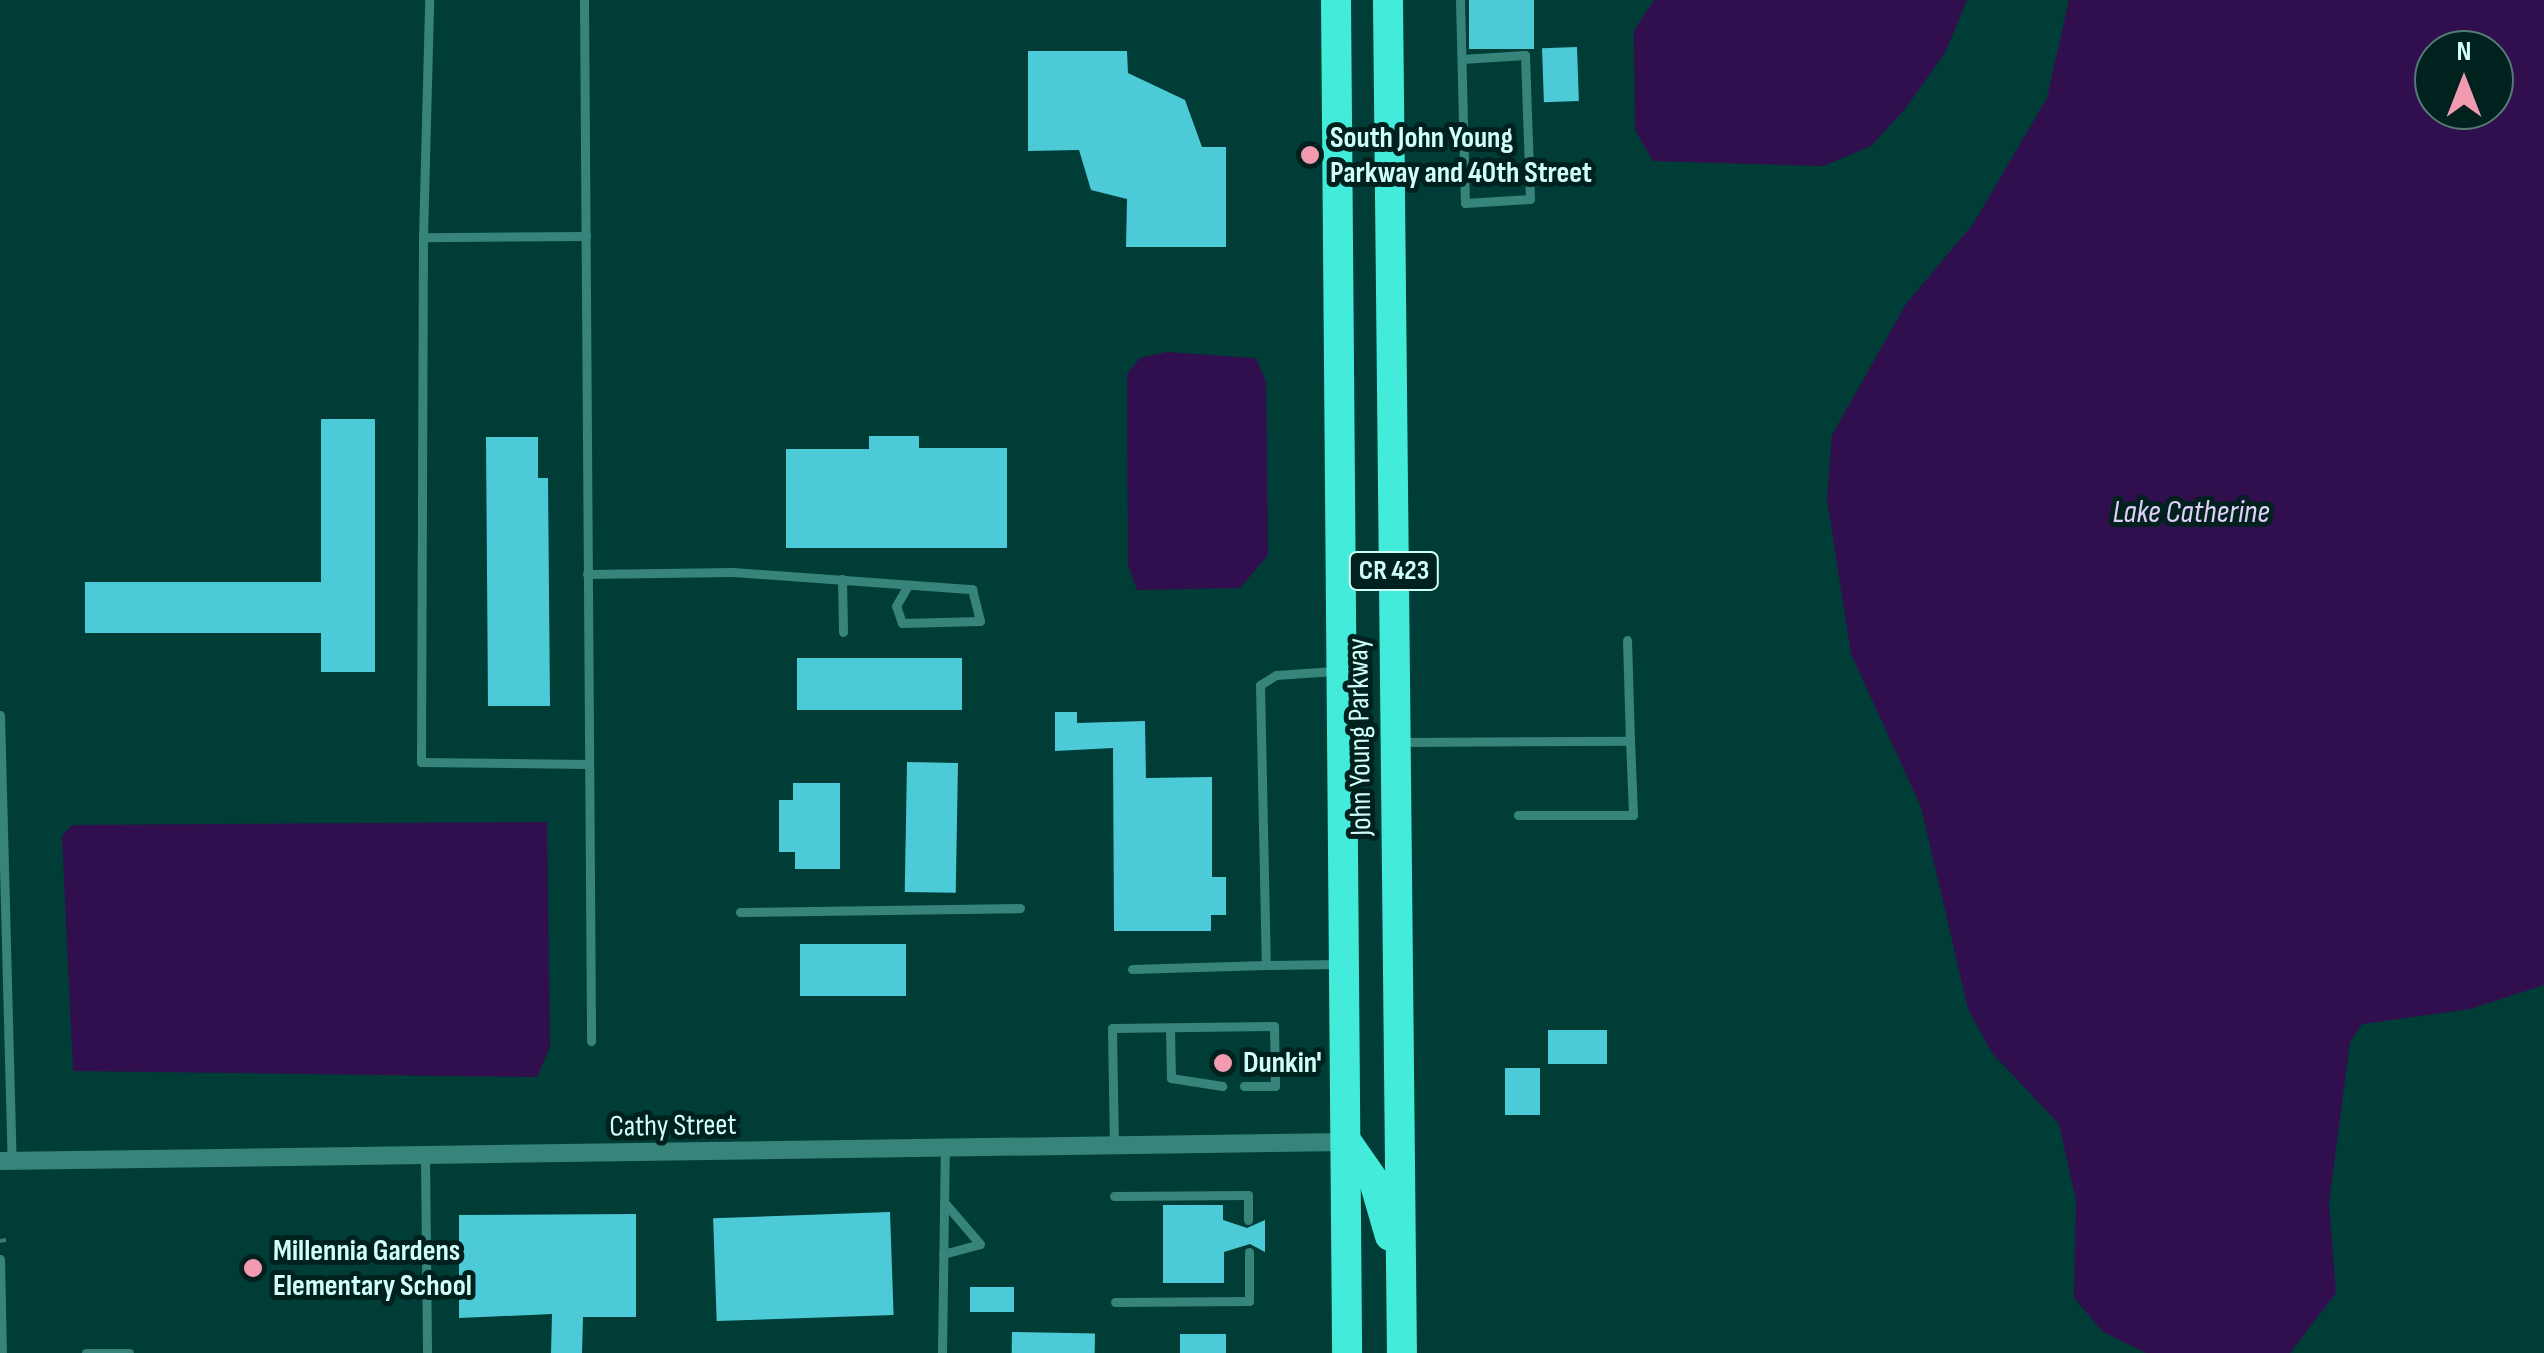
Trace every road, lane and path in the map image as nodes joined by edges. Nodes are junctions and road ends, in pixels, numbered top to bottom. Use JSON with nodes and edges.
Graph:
{"nodes":[{"id":1,"x":428,"y":0,"type":"edge"},
{"id":2,"x":584,"y":0,"type":"edge"},
{"id":3,"x":1336,"y":0,"type":"edge"},
{"id":4,"x":1388,"y":0,"type":"edge"},
{"id":5,"x":1460,"y":0,"type":"edge"},
{"id":6,"x":1462,"y":59,"type":"junction"},
{"id":7,"x":586,"y":236,"type":"junction"},
{"id":8,"x":423,"y":237,"type":"junction"},
{"id":9,"x":588,"y":574,"type":"junction"},
{"id":10,"x":842,"y":580,"type":"junction"},
{"id":11,"x":907,"y":587,"type":"junction"},
{"id":12,"x":843,"y":632,"type":"dead end"},
{"id":13,"x":1627,"y":640,"type":"dead end"},
{"id":14,"x":1342,"y":670,"type":"junction"},
{"id":15,"x":0,"y":715,"type":"edge"},
{"id":16,"x":1630,"y":741,"type":"junction"},
{"id":17,"x":1395,"y":742,"type":"junction"},
{"id":18,"x":589,"y":764,"type":"junction"},
{"id":19,"x":1518,"y":815,"type":"dead end"},
{"id":20,"x":1020,"y":908,"type":"dead end"},
{"id":21,"x":740,"y":912,"type":"dead end"},
{"id":22,"x":1345,"y":964,"type":"junction"},
{"id":23,"x":1266,"y":965,"type":"junction"},
{"id":24,"x":1132,"y":969,"type":"dead end"},
{"id":25,"x":1170,"y":1028,"type":"junction"},
{"id":26,"x":590,"y":1040,"type":"dead end"},
{"id":27,"x":1222,"y":1086,"type":"dead end"},
{"id":28,"x":1244,"y":1086,"type":"dead end"},
{"id":29,"x":1346,"y":1142,"type":"junction"},
{"id":30,"x":1114,"y":1146,"type":"junction"},
{"id":31,"x":944,"y":1149,"type":"junction"},
{"id":32,"x":425,"y":1157,"type":"junction"},
{"id":33,"x":6,"y":1161,"type":"edge"},
{"id":34,"x":1114,"y":1196,"type":"dead end"},
{"id":35,"x":944,"y":1202,"type":"junction"},
{"id":36,"x":1248,"y":1220,"type":"dead end"},
{"id":37,"x":1249,"y":1252,"type":"dead end"},
{"id":38,"x":942,"y":1254,"type":"junction"},
{"id":39,"x":0,"y":1259,"type":"edge"},
{"id":40,"x":1401,"y":1288,"type":"junction"},
{"id":41,"x":1115,"y":1302,"type":"dead end"},
{"id":42,"x":2,"y":1353,"type":"edge"},
{"id":43,"x":86,"y":1353,"type":"edge"},
{"id":44,"x":129,"y":1353,"type":"edge"},
{"id":45,"x":427,"y":1353,"type":"edge"},
{"id":46,"x":942,"y":1353,"type":"edge"},
{"id":47,"x":1347,"y":1353,"type":"edge"},
{"id":48,"x":1402,"y":1353,"type":"edge"}],
"edges":[{"from":1,"to":8,"type":"lane"},
{"from":2,"to":7,"type":"lane"},
{"from":3,"to":14,"type":"highway","name":"John Young Parkway","number":"CR 423"},
{"from":4,"to":17,"type":"highway","name":"John Young Parkway","number":"CR 423"},
{"from":5,"to":6,"type":"lane"},
{"from":6,"to":6,"type":"lane"},
{"from":7,"to":8,"type":"lane"},
{"from":7,"to":9,"type":"lane"},
{"from":8,"to":18,"type":"lane"},
{"from":9,"to":10,"type":"lane"},
{"from":9,"to":18,"type":"lane"},
{"from":10,"to":11,"type":"lane"},
{"from":10,"to":12,"type":"lane"},
{"from":11,"to":11,"type":"lane"},
{"from":13,"to":16,"type":"lane"},
{"from":14,"to":22,"type":"highway","name":"John Young Parkway","number":"CR 423"},
{"from":14,"to":23,"type":"lane"},
{"from":15,"to":33,"type":"lane"},
{"from":16,"to":17,"type":"lane"},
{"from":16,"to":19,"type":"lane"},
{"from":17,"to":40,"type":"highway","name":"John Young Parkway","number":"CR 423"},
{"from":18,"to":26,"type":"lane"},
{"from":20,"to":21,"type":"lane"},
{"from":22,"to":23,"type":"lane"},
{"from":22,"to":29,"type":"highway","name":"John Young Parkway","number":"CR 423"},
{"from":23,"to":24,"type":"lane"},
{"from":25,"to":27,"type":"lane"},
{"from":25,"to":28,"type":"lane"},
{"from":25,"to":30,"type":"lane"},
{"from":29,"to":30,"type":"street","name":"Cathy Street"},
{"from":29,"to":40,"type":"highway"},
{"from":29,"to":47,"type":"highway","name":"John Young Parkway","number":"CR 423"},
{"from":30,"to":31,"type":"street","name":"Cathy Street"},
{"from":31,"to":32,"type":"street","name":"Cathy Street"},
{"from":31,"to":35,"type":"lane"},
{"from":32,"to":33,"type":"street","name":"Cathy Street"},
{"from":32,"to":45,"type":"lane"},
{"from":34,"to":36,"type":"lane"},
{"from":35,"to":38,"type":"lane"},
{"from":35,"to":38,"type":"lane"},
{"from":37,"to":41,"type":"lane"},
{"from":38,"to":46,"type":"lane"},
{"from":39,"to":42,"type":"lane"},
{"from":40,"to":48,"type":"highway","name":"John Young Parkway","number":"CR 423"},
{"from":43,"to":44,"type":"lane"}]}
